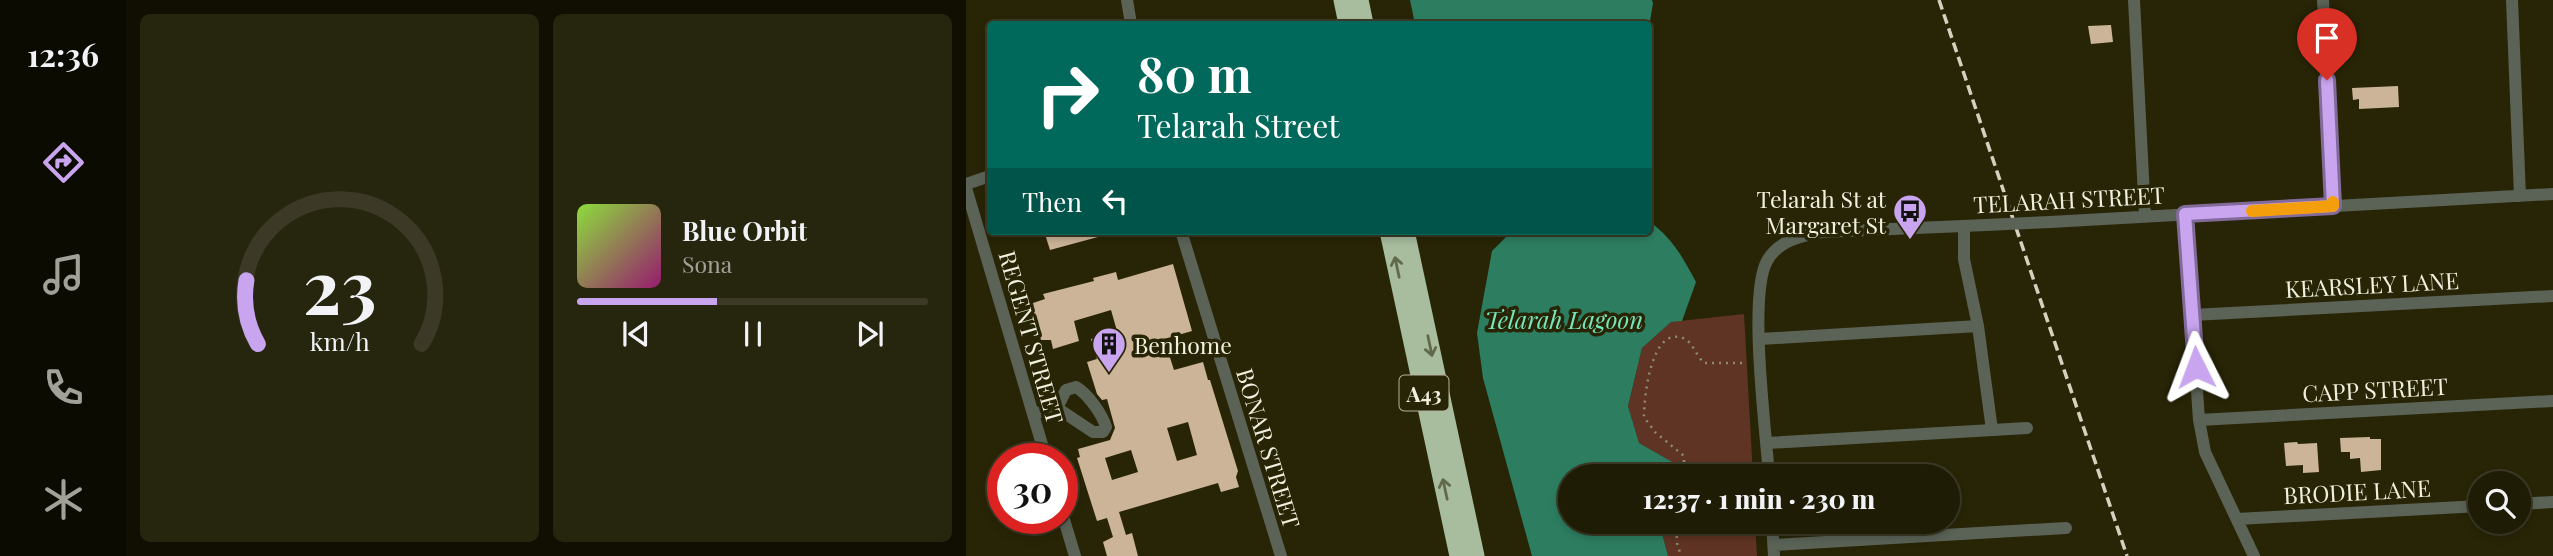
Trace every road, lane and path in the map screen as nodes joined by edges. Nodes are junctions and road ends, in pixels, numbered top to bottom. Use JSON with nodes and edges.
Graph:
{"nodes":[{"id":1,"x":1127,"y":0,"type":"edge"},
{"id":2,"x":1343,"y":0,"type":"edge"},
{"id":3,"x":1359,"y":0,"type":"edge"},
{"id":4,"x":2134,"y":0,"type":"edge"},
{"id":5,"x":2323,"y":0,"type":"edge"},
{"id":6,"x":2512,"y":0,"type":"edge"},
{"id":7,"x":1130,"y":21,"type":"edge"},
{"id":8,"x":1347,"y":21,"type":"edge"},
{"id":9,"x":1363,"y":21,"type":"edge"},
{"id":10,"x":987,"y":177,"type":"edge"},
{"id":11,"x":966,"y":186,"type":"edge"},
{"id":12,"x":2553,"y":194,"type":"edge"},
{"id":13,"x":2520,"y":196,"type":"junction"},
{"id":14,"x":2333,"y":206,"type":"junction"},
{"id":15,"x":2185,"y":214,"type":"junction"},
{"id":16,"x":2146,"y":216,"type":"junction"},
{"id":17,"x":1964,"y":226,"type":"junction"},
{"id":18,"x":1182,"y":235,"type":"edge"},
{"id":19,"x":1390,"y":235,"type":"edge"},
{"id":20,"x":1406,"y":235,"type":"edge"},
{"id":21,"x":2553,"y":296,"type":"edge"},
{"id":22,"x":2192,"y":315,"type":"junction"},
{"id":23,"x":1978,"y":327,"type":"junction"},
{"id":24,"x":1760,"y":339,"type":"junction"},
{"id":25,"x":1744,"y":363,"type":"dead end"},
{"id":26,"x":2553,"y":401,"type":"edge"},
{"id":27,"x":1057,"y":408,"type":"dead end"},
{"id":28,"x":1033,"y":414,"type":"junction"},
{"id":29,"x":2199,"y":420,"type":"junction"},
{"id":30,"x":2027,"y":428,"type":"dead end"},
{"id":31,"x":1992,"y":430,"type":"junction"},
{"id":32,"x":1042,"y":443,"type":"edge"},
{"id":33,"x":1767,"y":443,"type":"junction"},
{"id":34,"x":1685,"y":464,"type":"edge"},
{"id":35,"x":1768,"y":464,"type":"edge"},
{"id":36,"x":2553,"y":502,"type":"edge"},
{"id":37,"x":2531,"y":503,"type":"edge"},
{"id":38,"x":2468,"y":507,"type":"edge"},
{"id":39,"x":2237,"y":519,"type":"junction"},
{"id":40,"x":2066,"y":527,"type":"dead end"},
{"id":41,"x":1068,"y":534,"type":"edge"},
{"id":42,"x":1677,"y":534,"type":"edge"},
{"id":43,"x":1774,"y":550,"type":"edge"},
{"id":44,"x":1075,"y":556,"type":"edge"},
{"id":45,"x":1281,"y":556,"type":"edge"},
{"id":46,"x":1460,"y":556,"type":"edge"},
{"id":47,"x":1475,"y":556,"type":"edge"},
{"id":48,"x":1681,"y":556,"type":"edge"},
{"id":49,"x":2254,"y":556,"type":"edge"}],
"edges":[{"from":1,"to":7,"type":"street"},
{"from":2,"to":8,"type":"highway"},
{"from":3,"to":9,"type":"highway"},
{"from":4,"to":16,"type":"street"},
{"from":5,"to":14,"type":"street"},
{"from":6,"to":13,"type":"street"},
{"from":10,"to":11,"type":"street"},
{"from":11,"to":28,"type":"street","name":"REGENT STREET"},
{"from":12,"to":13,"type":"street","name":"TELARAH STREET"},
{"from":13,"to":14,"type":"street","name":"TELARAH STREET"},
{"from":14,"to":15,"type":"street","name":"TELARAH STREET"},
{"from":15,"to":16,"type":"street","name":"TELARAH STREET"},
{"from":15,"to":22,"type":"street"},
{"from":16,"to":17,"type":"street","name":"TELARAH STREET","bridge":true},
{"from":17,"to":23,"type":"street"},
{"from":17,"to":24,"type":"street","name":"TELARAH STREET"},
{"from":18,"to":45,"type":"street","name":"BONAR STREET"},
{"from":46,"to":19,"type":"highway","number":"A43","one_way":true},
{"from":20,"to":47,"type":"highway","number":"A43","one_way":true},
{"from":21,"to":22,"type":"street","name":"KEARSLEY LANE"},
{"from":22,"to":29,"type":"street"},
{"from":23,"to":24,"type":"street"},
{"from":23,"to":31,"type":"street"},
{"from":24,"to":33,"type":"street"},
{"from":25,"to":34,"type":"path"},
{"from":26,"to":29,"type":"street","name":"CAPP STREET"},
{"from":27,"to":28,"type":"street"},
{"from":28,"to":32,"type":"street","name":"REGENT STREET"},
{"from":29,"to":39,"type":"street"},
{"from":30,"to":31,"type":"street"},
{"from":31,"to":33,"type":"street"},
{"from":33,"to":35,"type":"street"},
{"from":36,"to":37,"type":"street"},
{"from":38,"to":39,"type":"street","name":"BRODIE LANE"},
{"from":39,"to":49,"type":"street"},
{"from":40,"to":43,"type":"street"},
{"from":41,"to":44,"type":"street"},
{"from":42,"to":48,"type":"path"}]}
